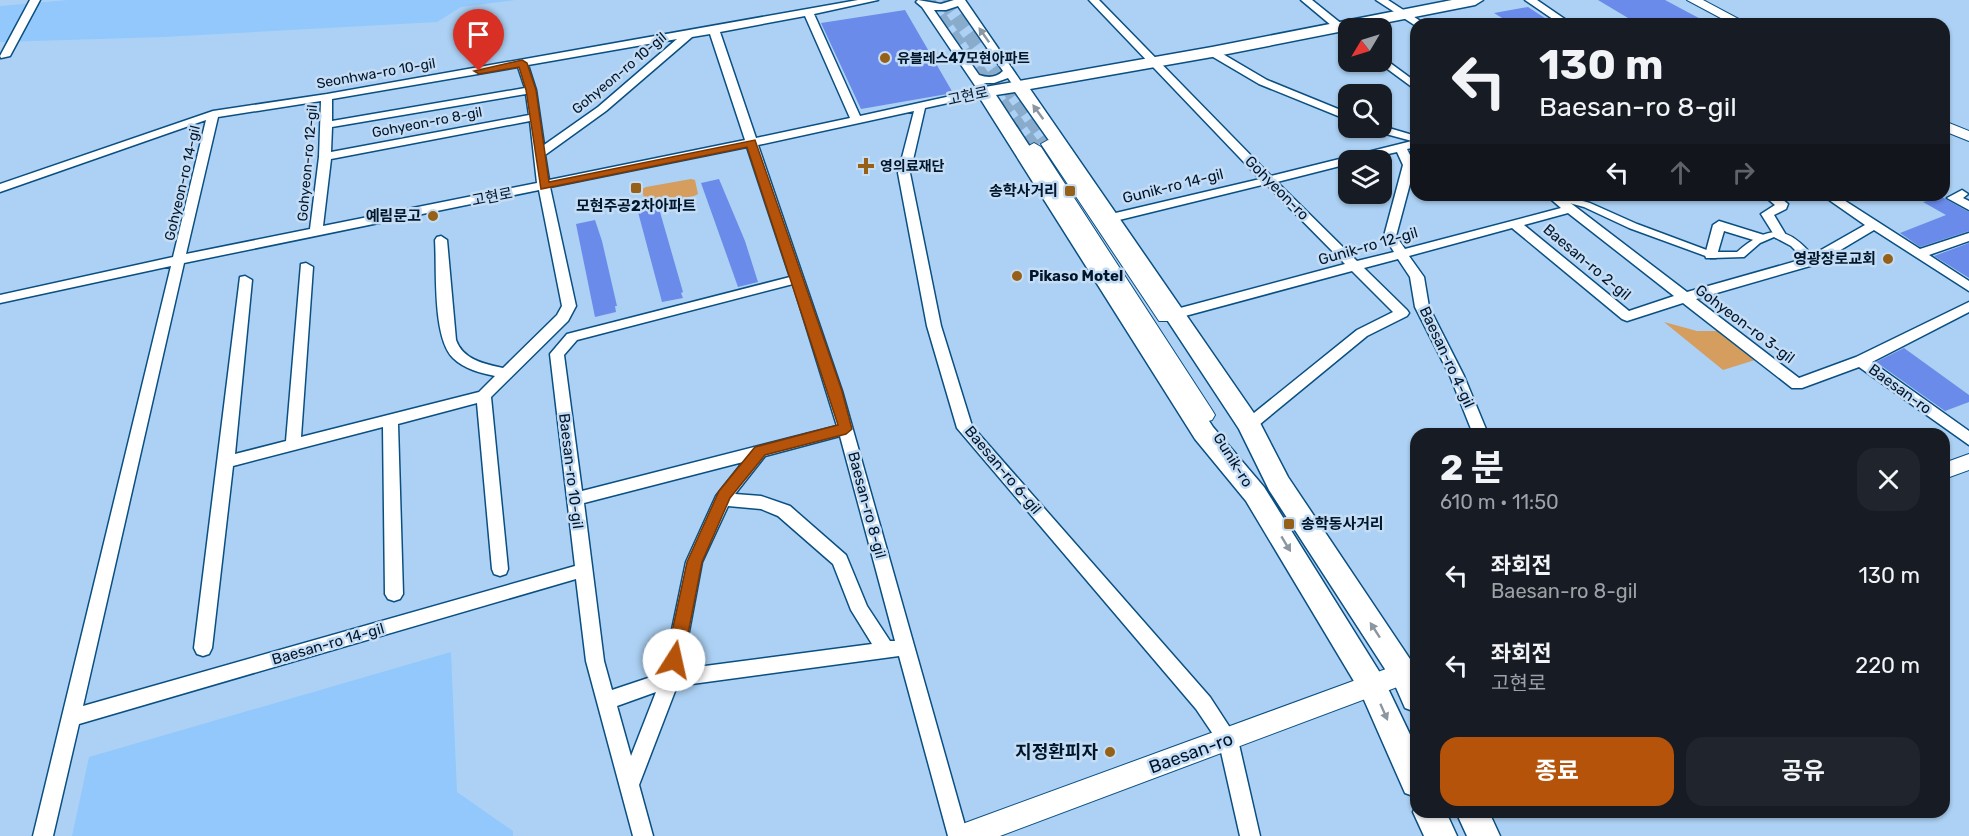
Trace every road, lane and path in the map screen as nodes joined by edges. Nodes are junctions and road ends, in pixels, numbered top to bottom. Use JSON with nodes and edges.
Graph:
{"nodes":[{"id":1,"x":35,"y":0,"type":"edge"},
{"id":2,"x":873,"y":0,"type":"edge"},
{"id":3,"x":959,"y":0,"type":"edge"},
{"id":4,"x":1094,"y":0,"type":"edge"},
{"id":5,"x":1306,"y":0,"type":"edge"},
{"id":6,"x":1381,"y":0,"type":"edge"},
{"id":7,"x":1475,"y":0,"type":"edge"},
{"id":8,"x":1530,"y":0,"type":"edge"},
{"id":9,"x":1693,"y":0,"type":"edge"},
{"id":10,"x":923,"y":3,"type":"edge"},
{"id":11,"x":809,"y":13,"type":"junction"},
{"id":12,"x":1402,"y":14,"type":"junction"},
{"id":13,"x":1388,"y":18,"type":"edge"},
{"id":14,"x":1410,"y":18,"type":"edge"},
{"id":15,"x":1558,"y":18,"type":"edge"},
{"id":16,"x":1730,"y":18,"type":"edge"},
{"id":17,"x":1338,"y":25,"type":"edge"},
{"id":18,"x":714,"y":30,"type":"junction"},
{"id":19,"x":1338,"y":31,"type":"edge"},
{"id":20,"x":689,"y":34,"type":"junction"},
{"id":21,"x":1212,"y":52,"type":"junction"},
{"id":22,"x":5,"y":56,"type":"dead end"},
{"id":23,"x":1154,"y":62,"type":"junction"},
{"id":24,"x":522,"y":63,"type":"junction"},
{"id":25,"x":1392,"y":68,"type":"edge"},
{"id":26,"x":1009,"y":70,"type":"junction"},
{"id":27,"x":1410,"y":82,"type":"edge"},
{"id":28,"x":980,"y":85,"type":"junction"},
{"id":29,"x":1019,"y":86,"type":"junction"},
{"id":30,"x":531,"y":90,"type":"junction"},
{"id":31,"x":327,"y":98,"type":"junction"},
{"id":32,"x":920,"y":107,"type":"junction"},
{"id":33,"x":1338,"y":113,"type":"edge"},
{"id":34,"x":213,"y":114,"type":"junction"},
{"id":35,"x":535,"y":117,"type":"junction"},
{"id":36,"x":856,"y":120,"type":"junction"},
{"id":37,"x":326,"y":125,"type":"junction"},
{"id":38,"x":1950,"y":128,"type":"edge"},
{"id":39,"x":1392,"y":133,"type":"edge"},
{"id":40,"x":1410,"y":137,"type":"edge"},
{"id":41,"x":1969,"y":137,"type":"edge"},
{"id":42,"x":751,"y":143,"type":"junction"},
{"id":43,"x":1040,"y":143,"type":"junction"},
{"id":44,"x":1410,"y":146,"type":"edge"},
{"id":45,"x":1401,"y":148,"type":"junction"},
{"id":46,"x":1392,"y":150,"type":"edge"},
{"id":47,"x":539,"y":154,"type":"junction"},
{"id":48,"x":325,"y":157,"type":"junction"},
{"id":49,"x":1338,"y":164,"type":"edge"},
{"id":50,"x":1268,"y":180,"type":"junction"},
{"id":51,"x":544,"y":187,"type":"junction"},
{"id":52,"x":0,"y":188,"type":"edge"},
{"id":53,"x":1962,"y":194,"type":"dead end"},
{"id":54,"x":1560,"y":201,"type":"edge"},
{"id":55,"x":1573,"y":201,"type":"edge"},
{"id":56,"x":1778,"y":201,"type":"edge"},
{"id":57,"x":1837,"y":201,"type":"edge"},
{"id":58,"x":1969,"y":206,"type":"edge"},
{"id":59,"x":1570,"y":209,"type":"junction"},
{"id":60,"x":1111,"y":218,"type":"junction"},
{"id":61,"x":1515,"y":224,"type":"junction"},
{"id":62,"x":1874,"y":225,"type":"junction"},
{"id":63,"x":316,"y":231,"type":"junction"},
{"id":64,"x":1780,"y":235,"type":"junction"},
{"id":65,"x":1969,"y":237,"type":"edge"},
{"id":66,"x":1760,"y":238,"type":"junction"},
{"id":67,"x":441,"y":240,"type":"dead end"},
{"id":68,"x":1402,"y":253,"type":"junction"},
{"id":69,"x":1919,"y":254,"type":"junction"},
{"id":70,"x":1711,"y":255,"type":"junction"},
{"id":71,"x":180,"y":258,"type":"junction"},
{"id":72,"x":1812,"y":261,"type":"junction"},
{"id":73,"x":306,"y":267,"type":"dead end"},
{"id":74,"x":1356,"y":267,"type":"junction"},
{"id":75,"x":797,"y":279,"type":"junction"},
{"id":76,"x":245,"y":280,"type":"dead end"},
{"id":77,"x":1969,"y":287,"type":"edge"},
{"id":78,"x":1683,"y":297,"type":"junction"},
{"id":79,"x":0,"y":298,"type":"edge"},
{"id":80,"x":1969,"y":306,"type":"edge"},
{"id":81,"x":1174,"y":314,"type":"junction"},
{"id":82,"x":1861,"y":361,"type":"junction"},
{"id":83,"x":506,"y":374,"type":"junction"},
{"id":84,"x":484,"y":396,"type":"junction"},
{"id":85,"x":390,"y":420,"type":"junction"},
{"id":86,"x":1249,"y":425,"type":"junction"},
{"id":87,"x":1479,"y":428,"type":"edge"},
{"id":88,"x":846,"y":429,"type":"junction"},
{"id":89,"x":1969,"y":439,"type":"edge"},
{"id":90,"x":292,"y":445,"type":"junction"},
{"id":91,"x":760,"y":451,"type":"junction"},
{"id":92,"x":226,"y":462,"type":"junction"},
{"id":93,"x":1969,"y":462,"type":"edge"},
{"id":94,"x":1950,"y":469,"type":"edge"},
{"id":95,"x":1267,"y":488,"type":"junction"},
{"id":96,"x":575,"y":499,"type":"junction"},
{"id":97,"x":722,"y":501,"type":"junction"},
{"id":98,"x":500,"y":569,"type":"dead end"},
{"id":99,"x":584,"y":570,"type":"junction"},
{"id":100,"x":394,"y":594,"type":"dead end"},
{"id":101,"x":906,"y":647,"type":"junction"},
{"id":102,"x":203,"y":648,"type":"dead end"},
{"id":103,"x":885,"y":650,"type":"junction"},
{"id":104,"x":1410,"y":671,"type":"edge"},
{"id":105,"x":671,"y":679,"type":"junction"},
{"id":106,"x":1372,"y":685,"type":"junction"},
{"id":107,"x":606,"y":701,"type":"junction"},
{"id":108,"x":71,"y":718,"type":"junction"},
{"id":109,"x":1228,"y":740,"type":"junction"},
{"id":110,"x":1410,"y":769,"type":"edge"},
{"id":111,"x":629,"y":785,"type":"junction"},
{"id":112,"x":1433,"y":818,"type":"edge"},
{"id":113,"x":1475,"y":818,"type":"edge"},
{"id":114,"x":44,"y":836,"type":"edge"},
{"id":115,"x":643,"y":836,"type":"edge"},
{"id":116,"x":958,"y":836,"type":"edge"},
{"id":117,"x":965,"y":836,"type":"edge"},
{"id":118,"x":1250,"y":836,"type":"edge"},
{"id":119,"x":1441,"y":836,"type":"edge"},
{"id":120,"x":1484,"y":836,"type":"edge"}],
"edges":[{"from":1,"to":22,"type":"street"},
{"from":2,"to":11,"type":"street","name":"Seonhwa-ro 10-gil"},
{"from":3,"to":10,"type":"street"},
{"from":26,"to":3,"type":"street","one_way":true},
{"from":4,"to":23,"type":"street","name":"Gohyeon-ro"},
{"from":5,"to":17,"type":"street"},
{"from":6,"to":12,"type":"street"},
{"from":7,"to":12,"type":"main road"},
{"from":8,"to":15,"type":"street"},
{"from":9,"to":16,"type":"street"},
{"from":10,"to":28,"type":"street"},
{"from":11,"to":18,"type":"street","name":"Seonhwa-ro 10-gil"},
{"from":11,"to":36,"type":"street"},
{"from":12,"to":13,"type":"main road"},
{"from":12,"to":14,"type":"street"},
{"from":18,"to":20,"type":"street","name":"Seonhwa-ro 10-gil"},
{"from":18,"to":42,"type":"street","name":"Baesan-ro 8-gil"},
{"from":19,"to":21,"type":"main road"},
{"from":20,"to":24,"type":"street","name":"Seonhwa-ro 10-gil"},
{"from":20,"to":47,"type":"street","name":"Gohyeon-ro 10-gil"},
{"from":21,"to":23,"type":"main road"},
{"from":21,"to":33,"type":"street"},
{"from":23,"to":29,"type":"main road"},
{"from":23,"to":50,"type":"street","name":"Gohyeon-ro"},
{"from":24,"to":30,"type":"street"},
{"from":24,"to":31,"type":"street","name":"Seonhwa-ro 10-gil"},
{"from":25,"to":27,"type":"street"},
{"from":26,"to":28,"type":"street"},
{"from":26,"to":29,"type":"street"},
{"from":28,"to":29,"type":"main road","name":"고현로"},
{"from":28,"to":32,"type":"street","name":"고현로"},
{"from":28,"to":43,"type":"main road"},
{"from":43,"to":29,"type":"main road","one_way":true},
{"from":30,"to":35,"type":"street"},
{"from":30,"to":37,"type":"street","name":"Gohyeon-ro 8-gil"},
{"from":31,"to":34,"type":"street","name":"Seonhwa-ro 10-gil"},
{"from":31,"to":37,"type":"street","name":"Gohyeon-ro 12-gil"},
{"from":32,"to":36,"type":"street","name":"고현로"},
{"from":32,"to":109,"type":"street","name":"Baesan-ro 6-gil"},
{"from":34,"to":52,"type":"street","name":"Seonhwa-ro 10-gil"},
{"from":34,"to":71,"type":"street","name":"Gohyeon-ro 14-gil"},
{"from":35,"to":47,"type":"street"},
{"from":35,"to":48,"type":"street","name":"Gohyeon-ro 8-gil"},
{"from":36,"to":42,"type":"street","name":"고현로"},
{"from":37,"to":48,"type":"street","name":"Gohyeon-ro 12-gil"},
{"from":38,"to":41,"type":"street"},
{"from":39,"to":40,"type":"street"},
{"from":42,"to":51,"type":"street","name":"고현로"},
{"from":42,"to":75,"type":"street","name":"Baesan-ro 8-gil"},
{"from":43,"to":60,"type":"main road"},
{"from":43,"to":95,"type":"street","name":"Gunik-ro"},
{"from":43,"to":95,"type":"main road"},
{"from":44,"to":45,"type":"street","name":"Gunik-ro 14-gil"},
{"from":45,"to":46,"type":"street","name":"Gunik-ro 14-gil"},
{"from":45,"to":68,"type":"street","name":"Baesan-ro 4-gil"},
{"from":47,"to":51,"type":"street"},
{"from":48,"to":63,"type":"street","name":"Gohyeon-ro 12-gil"},
{"from":49,"to":50,"type":"street","name":"Gunik-ro 14-gil"},
{"from":50,"to":60,"type":"street","name":"Gunik-ro 14-gil"},
{"from":50,"to":74,"type":"street","name":"Gohyeon-ro"},
{"from":51,"to":63,"type":"street","name":"고현로"},
{"from":51,"to":83,"type":"street"},
{"from":53,"to":58,"type":"street"},
{"from":54,"to":59,"type":"street","name":"Gohyeon-ro 3-gil"},
{"from":55,"to":70,"type":"street"},
{"from":56,"to":64,"type":"street"},
{"from":57,"to":62,"type":"street"},
{"from":59,"to":61,"type":"street","name":"Gunik-ro 12-gil"},
{"from":59,"to":78,"type":"street","name":"Gohyeon-ro 3-gil"},
{"from":60,"to":81,"type":"main road"},
{"from":61,"to":68,"type":"street","name":"Gunik-ro 12-gil"},
{"from":61,"to":78,"type":"street","name":"Baesan-ro 2-gil"},
{"from":62,"to":69,"type":"street"},
{"from":62,"to":72,"type":"street","name":"Baesan-ro 2-gil"},
{"from":63,"to":71,"type":"street","name":"고현로"},
{"from":64,"to":66,"type":"street"},
{"from":64,"to":72,"type":"street"},
{"from":65,"to":69,"type":"street"},
{"from":66,"to":70,"type":"street"},
{"from":66,"to":70,"type":"street"},
{"from":67,"to":83,"type":"street"},
{"from":68,"to":74,"type":"street","name":"Gunik-ro 12-gil"},
{"from":68,"to":87,"type":"street","name":"Baesan-ro 4-gil"},
{"from":69,"to":77,"type":"street"},
{"from":71,"to":79,"type":"street","name":"고현로"},
{"from":71,"to":108,"type":"street"},
{"from":72,"to":78,"type":"street","name":"Baesan-ro 2-gil"},
{"from":73,"to":90,"type":"street"},
{"from":74,"to":81,"type":"street","name":"Gunik-ro 12-gil"},
{"from":74,"to":86,"type":"street","name":"Gohyeon-ro"},
{"from":75,"to":88,"type":"street","name":"Baesan-ro 8-gil"},
{"from":75,"to":96,"type":"street","name":"Baesan-ro 10-gil"},
{"from":76,"to":92,"type":"street"},
{"from":78,"to":82,"type":"street","name":"Gohyeon-ro 3-gil"},
{"from":80,"to":82,"type":"street","name":"Gohyeon-ro 3-gil"},
{"from":81,"to":86,"type":"main road"},
{"from":82,"to":89,"type":"street","name":"Baesan-ro"},
{"from":83,"to":84,"type":"street"},
{"from":84,"to":85,"type":"street"},
{"from":84,"to":98,"type":"street"},
{"from":85,"to":90,"type":"street"},
{"from":85,"to":100,"type":"street"},
{"from":86,"to":95,"type":"main road"},
{"from":88,"to":91,"type":"street"},
{"from":88,"to":101,"type":"street","name":"Baesan-ro 8-gil"},
{"from":90,"to":92,"type":"street"},
{"from":91,"to":96,"type":"street"},
{"from":91,"to":97,"type":"street"},
{"from":92,"to":102,"type":"street"},
{"from":93,"to":94,"type":"street"},
{"from":104,"to":95,"type":"main road","name":"Gunik-ro","one_way":true},
{"from":95,"to":106,"type":"main road","name":"Gunik-ro","one_way":true},
{"from":96,"to":99,"type":"street","name":"Baesan-ro 10-gil"},
{"from":97,"to":103,"type":"street"},
{"from":97,"to":105,"type":"street"},
{"from":99,"to":107,"type":"street","name":"Baesan-ro 10-gil"},
{"from":99,"to":108,"type":"street","name":"Baesan-ro 14-gil"},
{"from":101,"to":103,"type":"street"},
{"from":101,"to":116,"type":"street","name":"Baesan-ro 8-gil"},
{"from":103,"to":105,"type":"street"},
{"from":104,"to":106,"type":"street","name":"Baesan-ro"},
{"from":105,"to":107,"type":"street"},
{"from":105,"to":111,"type":"street"},
{"from":106,"to":109,"type":"street","name":"Baesan-ro"},
{"from":106,"to":110,"type":"main road","name":"Gunik-ro","one_way":true},
{"from":107,"to":111,"type":"street","name":"Baesan-ro 10-gil"},
{"from":108,"to":114,"type":"street"},
{"from":109,"to":117,"type":"street","name":"Baesan-ro"},
{"from":109,"to":118,"type":"street"},
{"from":111,"to":115,"type":"street","name":"Baesan-ro 10-gil"},
{"from":112,"to":119,"type":"main road"},
{"from":113,"to":120,"type":"main road"}]}
